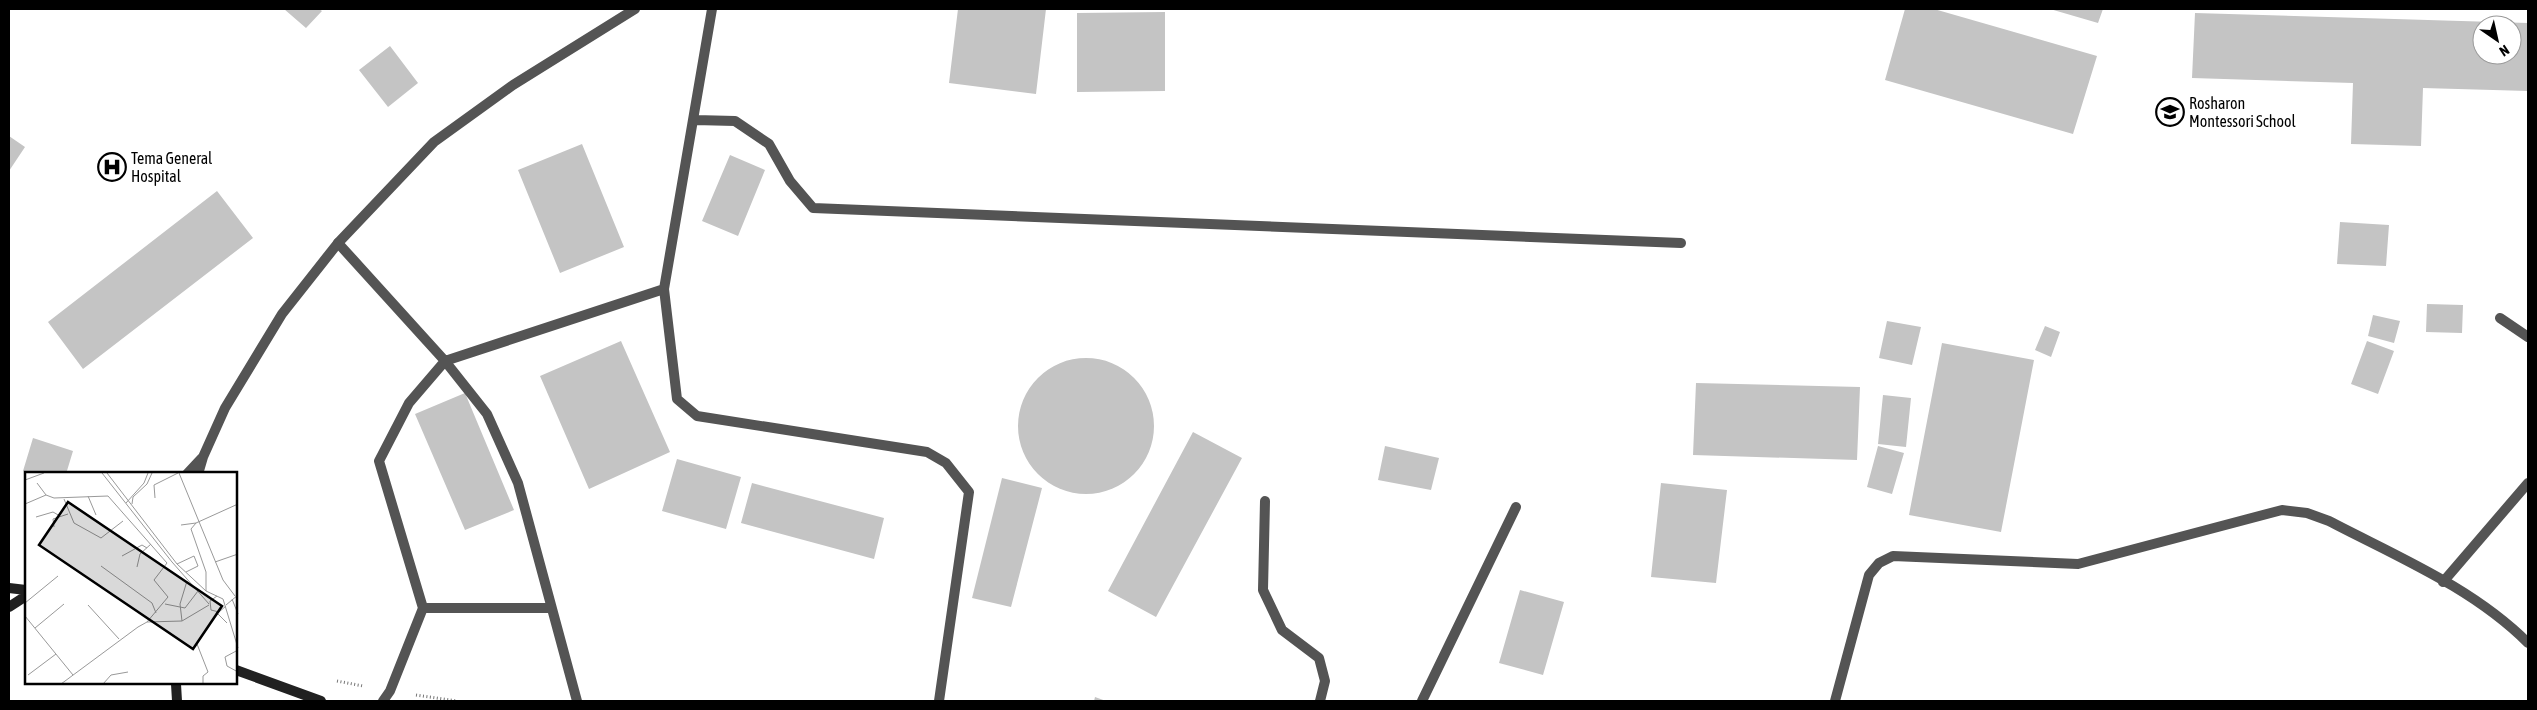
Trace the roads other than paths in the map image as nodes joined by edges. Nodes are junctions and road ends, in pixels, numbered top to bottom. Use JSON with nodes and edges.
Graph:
{"nodes":[{"id":1,"x":635,"y":9,"type":"edge"},
{"id":2,"x":712,"y":9,"type":"edge"},
{"id":3,"x":694,"y":120,"type":"junction"},
{"id":4,"x":338,"y":243,"type":"junction"},
{"id":5,"x":1681,"y":243,"type":"dead end"},
{"id":6,"x":664,"y":289,"type":"junction"},
{"id":7,"x":2500,"y":318,"type":"dead end"},
{"id":8,"x":2528,"y":337,"type":"edge"},
{"id":9,"x":445,"y":361,"type":"junction"},
{"id":10,"x":203,"y":457,"type":"junction"},
{"id":11,"x":189,"y":472,"type":"edge"},
{"id":12,"x":199,"y":472,"type":"edge"},
{"id":13,"x":2528,"y":483,"type":"edge"},
{"id":14,"x":2524,"y":494,"type":"edge"},
{"id":15,"x":1265,"y":501,"type":"dead end"},
{"id":16,"x":1516,"y":507,"type":"dead end"},
{"id":17,"x":2443,"y":582,"type":"junction"},
{"id":18,"x":9,"y":588,"type":"edge"},
{"id":19,"x":25,"y":590,"type":"edge"},
{"id":20,"x":25,"y":597,"type":"edge"},
{"id":21,"x":9,"y":607,"type":"edge"},
{"id":22,"x":423,"y":608,"type":"junction"},
{"id":23,"x":551,"y":608,"type":"junction"},
{"id":24,"x":2528,"y":643,"type":"edge"},
{"id":25,"x":238,"y":671,"type":"edge"},
{"id":26,"x":176,"y":685,"type":"edge"},
{"id":27,"x":177,"y":701,"type":"edge"},
{"id":28,"x":321,"y":701,"type":"edge"},
{"id":29,"x":382,"y":701,"type":"edge"},
{"id":30,"x":577,"y":701,"type":"edge"},
{"id":31,"x":938,"y":701,"type":"edge"},
{"id":32,"x":1320,"y":701,"type":"edge"},
{"id":33,"x":1422,"y":701,"type":"edge"},
{"id":34,"x":1834,"y":701,"type":"edge"}],
"edges":[{"from":1,"to":4,"type":"street"},
{"from":2,"to":3,"type":"street"},
{"from":3,"to":5,"type":"street"},
{"from":3,"to":6,"type":"street"},
{"from":4,"to":9,"type":"street"},
{"from":4,"to":10,"type":"street"},
{"from":6,"to":9,"type":"street"},
{"from":6,"to":31,"type":"street"},
{"from":7,"to":8,"type":"street"},
{"from":9,"to":22,"type":"street"},
{"from":9,"to":23,"type":"street"},
{"from":10,"to":11,"type":"street"},
{"from":10,"to":12,"type":"street"},
{"from":13,"to":14,"type":"street"},
{"from":14,"to":17,"type":"street"},
{"from":15,"to":32,"type":"street"},
{"from":16,"to":33,"type":"street"},
{"from":17,"to":24,"type":"street"},
{"from":17,"to":34,"type":"street"},
{"from":18,"to":19,"type":"main road"},
{"from":20,"to":21,"type":"main road"},
{"from":22,"to":23,"type":"street"},
{"from":22,"to":29,"type":"street"},
{"from":23,"to":30,"type":"street"},
{"from":25,"to":28,"type":"main road"},
{"from":26,"to":27,"type":"main road"}]}
